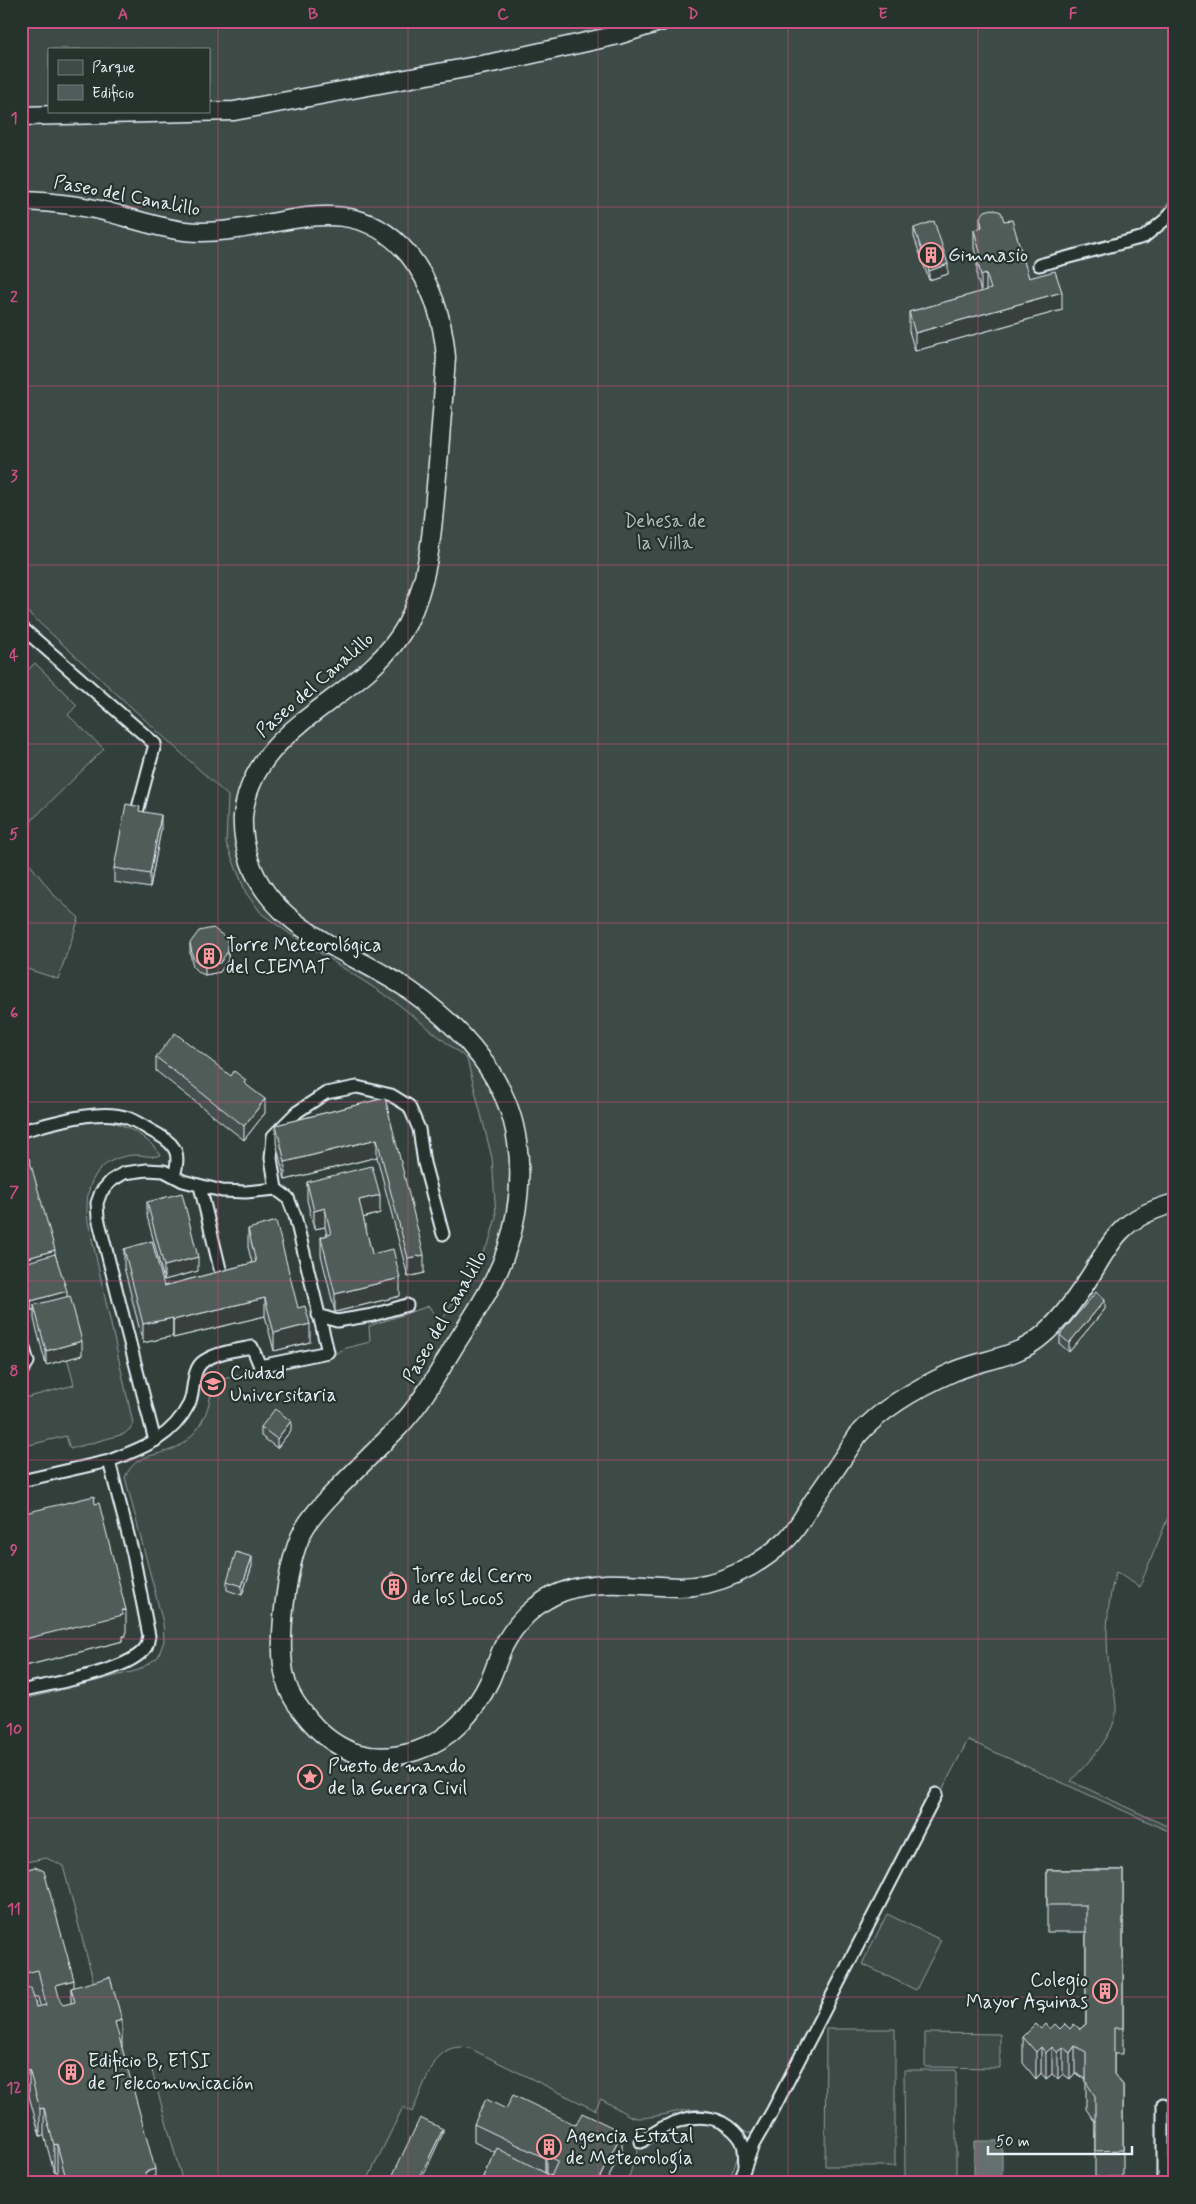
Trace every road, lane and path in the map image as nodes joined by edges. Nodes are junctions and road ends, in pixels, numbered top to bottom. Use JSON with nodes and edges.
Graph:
{"nodes":[{"id":1,"x":663,"y":21,"type":"edge"},
{"id":2,"x":210,"y":111,"type":"edge"},
{"id":3,"x":163,"y":112,"type":"edge"},
{"id":4,"x":21,"y":116,"type":"edge"},
{"id":5,"x":21,"y":201,"type":"edge"},
{"id":6,"x":1175,"y":207,"type":"edge"},
{"id":7,"x":1039,"y":266,"type":"dead end"},
{"id":8,"x":21,"y":627,"type":"edge"},
{"id":9,"x":137,"y":812,"type":"edge"},
{"id":10,"x":21,"y":1131,"type":"edge"},
{"id":11,"x":174,"y":1176,"type":"junction"},
{"id":12,"x":200,"y":1186,"type":"junction"},
{"id":13,"x":276,"y":1189,"type":"junction"},
{"id":14,"x":1175,"y":1203,"type":"edge"},
{"id":15,"x":443,"y":1234,"type":"dead end"},
{"id":16,"x":221,"y":1273,"type":"edge"},
{"id":17,"x":408,"y":1305,"type":"dead end"},
{"id":18,"x":318,"y":1315,"type":"junction"},
{"id":19,"x":21,"y":1338,"type":"edge"},
{"id":20,"x":21,"y":1372,"type":"edge"},
{"id":21,"x":155,"y":1441,"type":"junction"},
{"id":22,"x":110,"y":1461,"type":"junction"},
{"id":23,"x":21,"y":1481,"type":"edge"},
{"id":24,"x":21,"y":1691,"type":"edge"},
{"id":25,"x":936,"y":1794,"type":"dead end"},
{"id":26,"x":1162,"y":2104,"type":"dead end"},
{"id":27,"x":641,"y":2142,"type":"dead end"},
{"id":28,"x":745,"y":2166,"type":"junction"},
{"id":29,"x":739,"y":2183,"type":"edge"},
{"id":30,"x":1163,"y":2183,"type":"edge"}],
"edges":[{"from":1,"to":2,"type":"street"},
{"from":3,"to":4,"type":"street"},
{"from":5,"to":14,"type":"street","name":"Paseo del Canalillo"},
{"from":6,"to":7,"type":"lane"},
{"from":8,"to":9,"type":"lane"},
{"from":10,"to":11,"type":"lane"},
{"from":11,"to":12,"type":"lane"},
{"from":11,"to":21,"type":"lane"},
{"from":12,"to":13,"type":"lane"},
{"from":12,"to":16,"type":"lane"},
{"from":13,"to":15,"type":"lane"},
{"from":13,"to":18,"type":"lane"},
{"from":17,"to":18,"type":"lane"},
{"from":18,"to":21,"type":"lane"},
{"from":19,"to":20,"type":"lane"},
{"from":21,"to":22,"type":"lane"},
{"from":22,"to":23,"type":"lane"},
{"from":22,"to":24,"type":"lane"},
{"from":25,"to":28,"type":"lane"},
{"from":26,"to":30,"type":"lane"},
{"from":27,"to":28,"type":"lane"},
{"from":28,"to":29,"type":"lane"}]}
